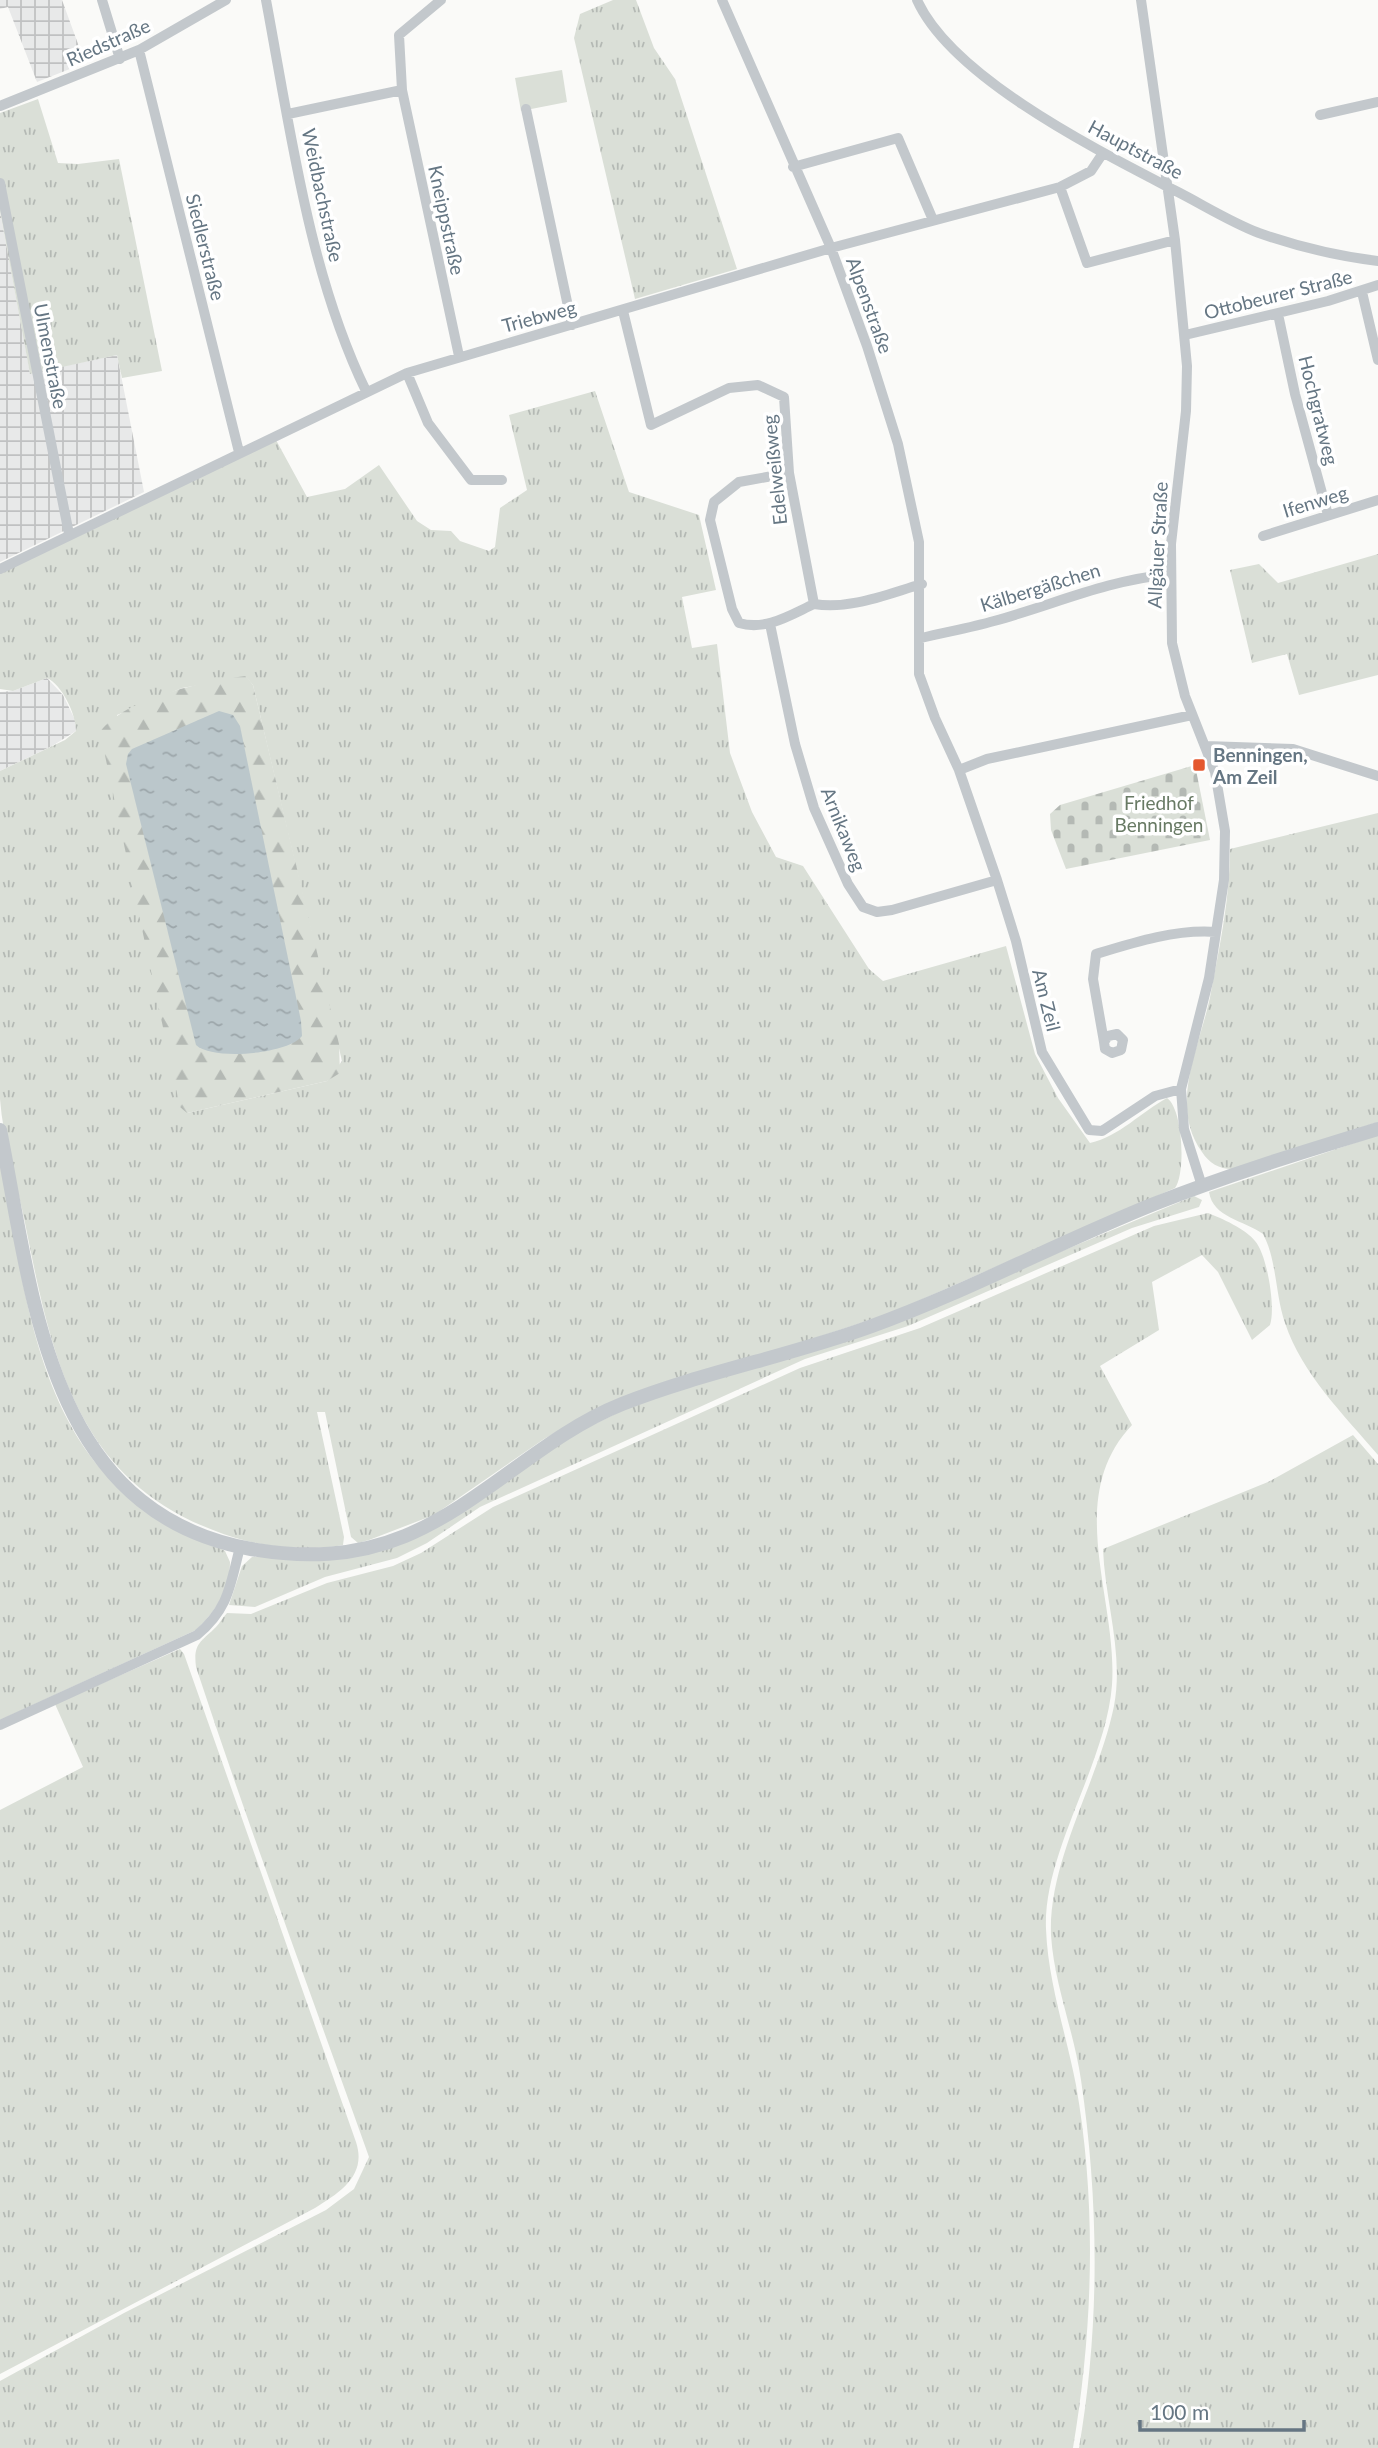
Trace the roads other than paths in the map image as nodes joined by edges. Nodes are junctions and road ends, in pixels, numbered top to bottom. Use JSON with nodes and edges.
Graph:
{"nodes":[{"id":1,"x":102,"y":0,"type":"edge"},
{"id":2,"x":226,"y":0,"type":"edge"},
{"id":3,"x":265,"y":0,"type":"edge"},
{"id":4,"x":441,"y":0,"type":"edge"},
{"id":5,"x":722,"y":0,"type":"edge"},
{"id":6,"x":917,"y":0,"type":"edge"},
{"id":7,"x":1141,"y":0,"type":"edge"},
{"id":8,"x":213,"y":4,"type":"edge"},
{"id":9,"x":139,"y":50,"type":"junction"},
{"id":10,"x":120,"y":59,"type":"junction"},
{"id":11,"x":402,"y":90,"type":"junction"},
{"id":12,"x":1378,"y":102,"type":"edge"},
{"id":13,"x":0,"y":106,"type":"edge"},
{"id":14,"x":526,"y":109,"type":"dead end"},
{"id":15,"x":288,"y":114,"type":"junction"},
{"id":16,"x":1320,"y":115,"type":"dead end"},
{"id":17,"x":1103,"y":153,"type":"junction"},
{"id":18,"x":793,"y":167,"type":"junction"},
{"id":19,"x":0,"y":183,"type":"edge"},
{"id":20,"x":1165,"y":185,"type":"junction"},
{"id":21,"x":1060,"y":187,"type":"junction"},
{"id":22,"x":933,"y":220,"type":"junction"},
{"id":23,"x":1175,"y":240,"type":"junction"},
{"id":24,"x":831,"y":248,"type":"junction"},
{"id":25,"x":1378,"y":261,"type":"edge"},
{"id":26,"x":1378,"y":285,"type":"edge"},
{"id":27,"x":1362,"y":292,"type":"junction"},
{"id":28,"x":623,"y":311,"type":"junction"},
{"id":29,"x":1278,"y":314,"type":"junction"},
{"id":30,"x":572,"y":326,"type":"junction"},
{"id":31,"x":1185,"y":335,"type":"junction"},
{"id":32,"x":458,"y":356,"type":"junction"},
{"id":33,"x":1378,"y":359,"type":"edge"},
{"id":34,"x":407,"y":373,"type":"junction"},
{"id":35,"x":366,"y":391,"type":"junction"},
{"id":36,"x":239,"y":453,"type":"junction"},
{"id":37,"x":789,"y":473,"type":"junction"},
{"id":38,"x":502,"y":480,"type":"dead end"},
{"id":39,"x":1378,"y":500,"type":"edge"},
{"id":40,"x":1328,"y":515,"type":"junction"},
{"id":41,"x":69,"y":534,"type":"junction"},
{"id":42,"x":1263,"y":536,"type":"dead end"},
{"id":43,"x":0,"y":569,"type":"edge"},
{"id":44,"x":1170,"y":574,"type":"junction"},
{"id":45,"x":922,"y":584,"type":"junction"},
{"id":46,"x":814,"y":604,"type":"junction"},
{"id":47,"x":771,"y":624,"type":"junction"},
{"id":48,"x":921,"y":638,"type":"junction"},
{"id":49,"x":1192,"y":715,"type":"junction"},
{"id":50,"x":1206,"y":746,"type":"junction"},
{"id":51,"x":960,"y":770,"type":"junction"},
{"id":52,"x":1378,"y":776,"type":"edge"},
{"id":53,"x":997,"y":880,"type":"junction"},
{"id":54,"x":1216,"y":932,"type":"junction"},
{"id":55,"x":1104,"y":1042,"type":"dead end"},
{"id":56,"x":1181,"y":1089,"type":"junction"},
{"id":57,"x":1378,"y":1129,"type":"edge"},
{"id":58,"x":0,"y":1130,"type":"edge"},
{"id":59,"x":1202,"y":1186,"type":"junction"},
{"id":60,"x":240,"y":1547,"type":"junction"},
{"id":61,"x":0,"y":1725,"type":"edge"}],
"edges":[{"from":1,"to":10,"type":"street"},
{"from":2,"to":8,"type":"street","name":"Riedstraße"},
{"from":3,"to":15,"type":"street","name":"Weidbachstraße"},
{"from":4,"to":11,"type":"street","name":"Kneippstraße"},
{"from":5,"to":18,"type":"street","name":"Alpenstraße"},
{"from":6,"to":17,"type":"street","name":"Hauptstraße"},
{"from":7,"to":20,"type":"street","name":"Allgäuer Straße"},
{"from":8,"to":9,"type":"street","name":"Riedstraße"},
{"from":9,"to":10,"type":"street","name":"Riedstraße"},
{"from":9,"to":36,"type":"street","name":"Siedlerstraße"},
{"from":10,"to":13,"type":"street","name":"Riedstraße"},
{"from":11,"to":15,"type":"street"},
{"from":11,"to":32,"type":"street","name":"Kneippstraße"},
{"from":12,"to":16,"type":"street"},
{"from":14,"to":30,"type":"street"},
{"from":15,"to":35,"type":"street","name":"Weidbachstraße"},
{"from":17,"to":20,"type":"street","name":"Hauptstraße"},
{"from":17,"to":21,"type":"street","name":"Triebweg"},
{"from":18,"to":22,"type":"street"},
{"from":18,"to":24,"type":"street","name":"Alpenstraße"},
{"from":19,"to":41,"type":"street","name":"Ulmenstraße"},
{"from":20,"to":23,"type":"street","name":"Allgäuer Straße"},
{"from":20,"to":25,"type":"street","name":"Hauptstraße"},
{"from":21,"to":22,"type":"street","name":"Triebweg"},
{"from":21,"to":23,"type":"street"},
{"from":22,"to":24,"type":"street","name":"Triebweg"},
{"from":23,"to":31,"type":"street","name":"Allgäuer Straße"},
{"from":24,"to":28,"type":"street","name":"Triebweg"},
{"from":24,"to":45,"type":"street","name":"Alpenstraße"},
{"from":26,"to":27,"type":"street","name":"Ottobeurer Straße"},
{"from":27,"to":29,"type":"street","name":"Ottobeurer Straße"},
{"from":27,"to":33,"type":"street"},
{"from":28,"to":30,"type":"street","name":"Triebweg"},
{"from":28,"to":37,"type":"street","name":"Edelweißweg"},
{"from":29,"to":31,"type":"street","name":"Ottobeurer Straße"},
{"from":29,"to":40,"type":"street","name":"Hochgratweg"},
{"from":30,"to":32,"type":"street","name":"Triebweg"},
{"from":31,"to":44,"type":"street","name":"Allgäuer Straße"},
{"from":32,"to":34,"type":"street","name":"Triebweg"},
{"from":34,"to":35,"type":"street","name":"Triebweg"},
{"from":34,"to":38,"type":"street"},
{"from":35,"to":36,"type":"street","name":"Triebweg"},
{"from":36,"to":41,"type":"street","name":"Triebweg"},
{"from":37,"to":46,"type":"street","name":"Edelweißweg"},
{"from":37,"to":47,"type":"street"},
{"from":39,"to":40,"type":"street","name":"Ifenweg"},
{"from":40,"to":42,"type":"street","name":"Ifenweg"},
{"from":41,"to":43,"type":"street","name":"Triebweg"},
{"from":44,"to":48,"type":"street","name":"Kälbergäßchen"},
{"from":44,"to":49,"type":"street","name":"Allgäuer Straße"},
{"from":45,"to":46,"type":"street"},
{"from":45,"to":48,"type":"street","name":"Alpenstraße"},
{"from":46,"to":47,"type":"street"},
{"from":47,"to":53,"type":"street","name":"Arnikaweg"},
{"from":48,"to":51,"type":"street","name":"Am Zeil"},
{"from":49,"to":50,"type":"street","name":"Allgäuer Straße"},
{"from":49,"to":51,"type":"street"},
{"from":50,"to":52,"type":"street"},
{"from":50,"to":54,"type":"street","name":"Allgäuer Straße"},
{"from":51,"to":53,"type":"street","name":"Am Zeil"},
{"from":53,"to":56,"type":"street","name":"Am Zeil"},
{"from":54,"to":55,"type":"street"},
{"from":54,"to":56,"type":"street","name":"Allgäuer Straße"},
{"from":56,"to":59,"type":"street","name":"Allgäuer Straße"},
{"from":57,"to":59,"type":"street"},
{"from":58,"to":60,"type":"street"},
{"from":59,"to":60,"type":"street"},
{"from":60,"to":61,"type":"street"}]}
